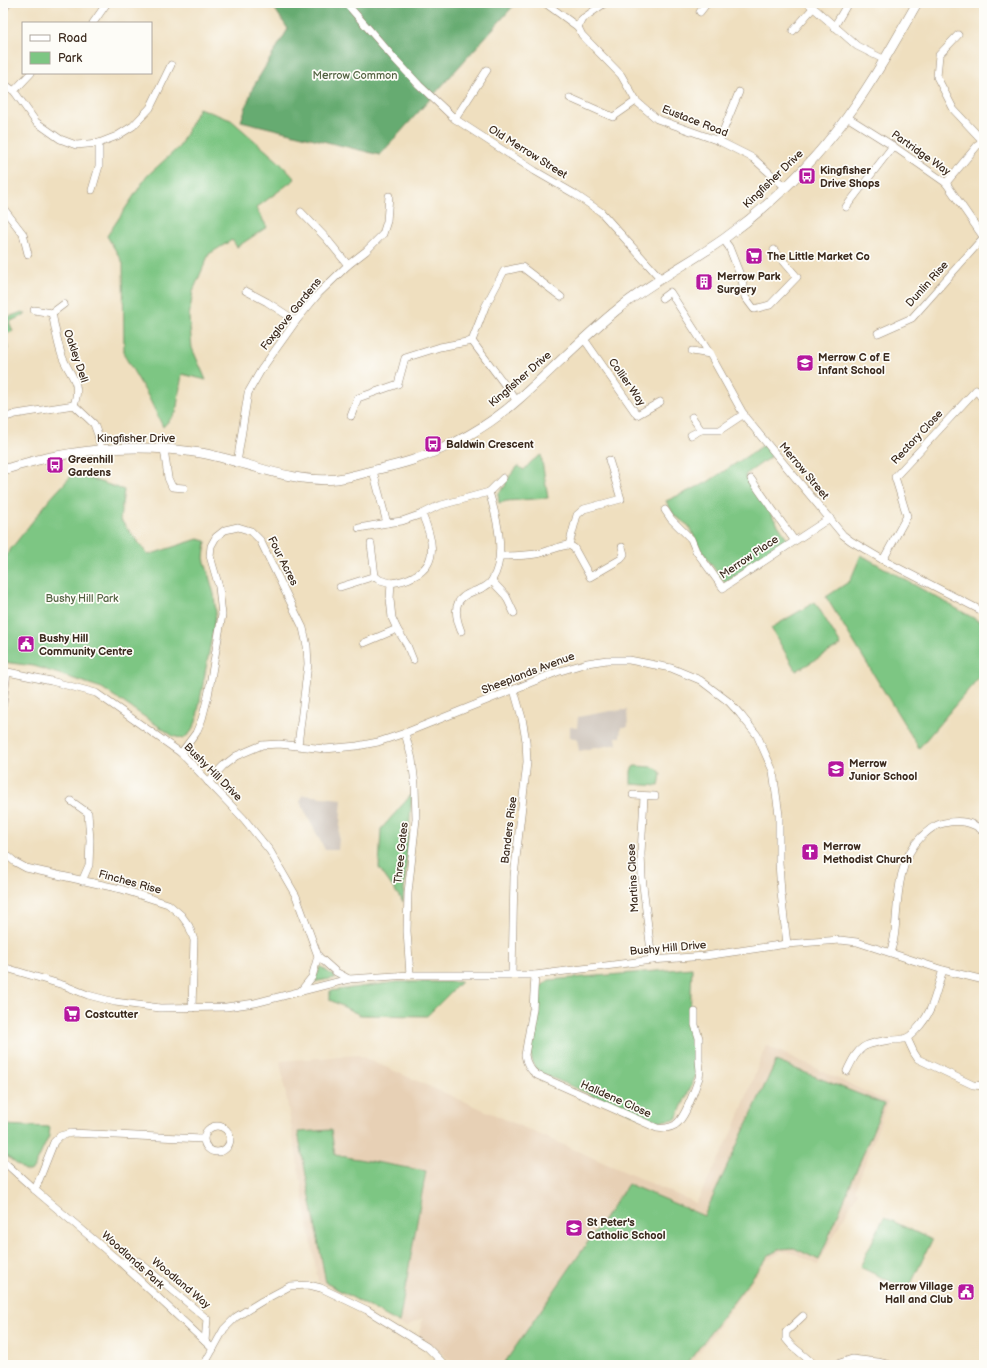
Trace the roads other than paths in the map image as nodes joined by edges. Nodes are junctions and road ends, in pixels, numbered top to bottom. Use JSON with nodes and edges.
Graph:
{"nodes":[{"id":1,"x":7,"y":3,"type":"edge"},
{"id":2,"x":107,"y":3,"type":"edge"},
{"id":3,"x":346,"y":3,"type":"edge"},
{"id":4,"x":545,"y":3,"type":"edge"},
{"id":5,"x":605,"y":3,"type":"edge"},
{"id":6,"x":707,"y":3,"type":"edge"},
{"id":7,"x":848,"y":3,"type":"edge"},
{"id":8,"x":917,"y":3,"type":"edge"},
{"id":9,"x":810,"y":5,"type":"edge"},
{"id":10,"x":3,"y":8,"type":"edge"},
{"id":11,"x":700,"y":12,"type":"dead end"},
{"id":12,"x":94,"y":22,"type":"edge"},
{"id":13,"x":578,"y":27,"type":"junction"},
{"id":14,"x":834,"y":27,"type":"junction"},
{"id":15,"x":793,"y":31,"type":"dead end"},
{"id":16,"x":958,"y":35,"type":"dead end"},
{"id":17,"x":885,"y":60,"type":"junction"},
{"id":18,"x":171,"y":65,"type":"dead end"},
{"id":19,"x":487,"y":70,"type":"dead end"},
{"id":20,"x":31,"y":74,"type":"edge"},
{"id":21,"x":3,"y":84,"type":"edge"},
{"id":22,"x":14,"y":91,"type":"junction"},
{"id":23,"x":739,"y":92,"type":"dead end"},
{"id":24,"x":570,"y":98,"type":"dead end"},
{"id":25,"x":636,"y":101,"type":"junction"},
{"id":26,"x":847,"y":117,"type":"junction"},
{"id":27,"x":455,"y":119,"type":"junction"},
{"id":28,"x":983,"y":139,"type":"edge"},
{"id":29,"x":719,"y":141,"type":"junction"},
{"id":30,"x":99,"y":143,"type":"junction"},
{"id":31,"x":894,"y":146,"type":"junction"},
{"id":32,"x":946,"y":183,"type":"junction"},
{"id":33,"x":785,"y":187,"type":"junction"},
{"id":34,"x":92,"y":190,"type":"dead end"},
{"id":35,"x":389,"y":196,"type":"dead end"},
{"id":36,"x":846,"y":207,"type":"dead end"},
{"id":37,"x":3,"y":208,"type":"edge"},
{"id":38,"x":301,"y":212,"type":"dead end"},
{"id":39,"x":984,"y":238,"type":"edge"},
{"id":40,"x":723,"y":239,"type":"junction"},
{"id":41,"x":774,"y":250,"type":"dead end"},
{"id":42,"x":28,"y":254,"type":"dead end"},
{"id":43,"x":348,"y":265,"type":"junction"},
{"id":44,"x":660,"y":279,"type":"junction"},
{"id":45,"x":246,"y":291,"type":"dead end"},
{"id":46,"x":561,"y":297,"type":"dead end"},
{"id":47,"x":662,"y":298,"type":"dead end"},
{"id":48,"x":64,"y":304,"type":"dead end"},
{"id":49,"x":34,"y":310,"type":"dead end"},
{"id":50,"x":52,"y":313,"type":"junction"},
{"id":51,"x":296,"y":321,"type":"junction"},
{"id":52,"x":878,"y":333,"type":"dead end"},
{"id":53,"x":584,"y":339,"type":"junction"},
{"id":54,"x":472,"y":341,"type":"junction"},
{"id":55,"x":692,"y":351,"type":"dead end"},
{"id":56,"x":710,"y":354,"type":"junction"},
{"id":57,"x":517,"y":401,"type":"junction"},
{"id":58,"x":984,"y":401,"type":"edge"},
{"id":59,"x":660,"y":402,"type":"dead end"},
{"id":60,"x":74,"y":405,"type":"junction"},
{"id":61,"x":744,"y":414,"type":"junction"},
{"id":62,"x":351,"y":416,"type":"dead end"},
{"id":63,"x":692,"y":417,"type":"dead end"},
{"id":64,"x":3,"y":418,"type":"edge"},
{"id":65,"x":700,"y":430,"type":"junction"},
{"id":66,"x":691,"y":435,"type":"dead end"},
{"id":67,"x":164,"y":448,"type":"junction"},
{"id":68,"x":101,"y":449,"type":"junction"},
{"id":69,"x":609,"y":460,"type":"dead end"},
{"id":70,"x":237,"y":463,"type":"junction"},
{"id":71,"x":3,"y":470,"type":"edge"},
{"id":72,"x":372,"y":471,"type":"junction"},
{"id":73,"x":503,"y":478,"type":"dead end"},
{"id":74,"x":752,"y":478,"type":"dead end"},
{"id":75,"x":184,"y":488,"type":"dead end"},
{"id":76,"x":489,"y":492,"type":"junction"},
{"id":77,"x":665,"y":510,"type":"dead end"},
{"id":78,"x":422,"y":514,"type":"junction"},
{"id":79,"x":830,"y":518,"type":"junction"},
{"id":80,"x":387,"y":523,"type":"junction"},
{"id":81,"x":359,"y":528,"type":"dead end"},
{"id":82,"x":794,"y":540,"type":"junction"},
{"id":83,"x":371,"y":544,"type":"dead end"},
{"id":84,"x":569,"y":545,"type":"junction"},
{"id":85,"x":622,"y":547,"type":"dead end"},
{"id":86,"x":500,"y":556,"type":"junction"},
{"id":87,"x":884,"y":560,"type":"junction"},
{"id":88,"x":375,"y":576,"type":"junction"},
{"id":89,"x":492,"y":581,"type":"junction"},
{"id":90,"x":390,"y":584,"type":"junction"},
{"id":91,"x":340,"y":587,"type":"dead end"},
{"id":92,"x":984,"y":612,"type":"edge"},
{"id":93,"x":514,"y":614,"type":"dead end"},
{"id":94,"x":397,"y":629,"type":"junction"},
{"id":95,"x":461,"y":631,"type":"dead end"},
{"id":96,"x":364,"y":643,"type":"dead end"},
{"id":97,"x":413,"y":660,"type":"dead end"},
{"id":98,"x":5,"y":671,"type":"edge"},
{"id":99,"x":514,"y":690,"type":"junction"},
{"id":100,"x":3,"y":704,"type":"edge"},
{"id":101,"x":405,"y":733,"type":"junction"},
{"id":102,"x":298,"y":745,"type":"junction"},
{"id":103,"x":180,"y":753,"type":"junction"},
{"id":104,"x":208,"y":782,"type":"junction"},
{"id":105,"x":633,"y":795,"type":"dead end"},
{"id":106,"x":644,"y":796,"type":"junction"},
{"id":107,"x":655,"y":796,"type":"dead end"},
{"id":108,"x":71,"y":801,"type":"dead end"},
{"id":109,"x":984,"y":832,"type":"edge"},
{"id":110,"x":3,"y":852,"type":"edge"},
{"id":111,"x":82,"y":880,"type":"junction"},
{"id":112,"x":787,"y":944,"type":"junction"},
{"id":113,"x":890,"y":952,"type":"junction"},
{"id":114,"x":318,"y":956,"type":"junction"},
{"id":115,"x":652,"y":960,"type":"junction"},
{"id":116,"x":3,"y":967,"type":"edge"},
{"id":117,"x":943,"y":970,"type":"junction"},
{"id":118,"x":512,"y":974,"type":"junction"},
{"id":119,"x":410,"y":975,"type":"junction"},
{"id":120,"x":535,"y":975,"type":"junction"},
{"id":121,"x":349,"y":979,"type":"junction"},
{"id":122,"x":984,"y":980,"type":"edge"},
{"id":123,"x":300,"y":992,"type":"junction"},
{"id":124,"x":192,"y":1008,"type":"junction"},
{"id":125,"x":695,"y":1012,"type":"dead end"},
{"id":126,"x":907,"y":1038,"type":"junction"},
{"id":127,"x":847,"y":1071,"type":"dead end"},
{"id":128,"x":984,"y":1086,"type":"edge"},
{"id":129,"x":203,"y":1139,"type":"dead end"},
{"id":130,"x":3,"y":1161,"type":"edge"},
{"id":131,"x":35,"y":1190,"type":"junction"},
{"id":132,"x":120,"y":1262,"type":"junction"},
{"id":133,"x":803,"y":1316,"type":"dead end"},
{"id":134,"x":205,"y":1341,"type":"junction"},
{"id":135,"x":213,"y":1349,"type":"junction"},
{"id":136,"x":204,"y":1365,"type":"edge"},
{"id":137,"x":445,"y":1365,"type":"edge"},
{"id":138,"x":815,"y":1365,"type":"edge"},
{"id":139,"x":834,"y":1365,"type":"edge"},
{"id":140,"x":890,"y":1365,"type":"edge"}],
"edges":[{"from":1,"to":10,"type":"street"},
{"from":2,"to":12,"type":"street"},
{"from":3,"to":27,"type":"street","name":"Old Merrow Street"},
{"from":4,"to":13,"type":"street","name":"Eustace Road"},
{"from":5,"to":13,"type":"street"},
{"from":6,"to":11,"type":"street"},
{"from":7,"to":14,"type":"street"},
{"from":8,"to":17,"type":"street","name":"Kingfisher Drive"},
{"from":9,"to":14,"type":"street"},
{"from":9,"to":15,"type":"street"},
{"from":13,"to":25,"type":"street","name":"Eustace Road"},
{"from":14,"to":17,"type":"street"},
{"from":16,"to":28,"type":"street"},
{"from":17,"to":26,"type":"street","name":"Kingfisher Drive"},
{"from":18,"to":30,"type":"street"},
{"from":19,"to":27,"type":"street"},
{"from":20,"to":22,"type":"street"},
{"from":21,"to":22,"type":"street"},
{"from":22,"to":30,"type":"street"},
{"from":23,"to":29,"type":"street"},
{"from":24,"to":25,"type":"street"},
{"from":25,"to":29,"type":"street","name":"Eustace Road"},
{"from":26,"to":31,"type":"street","name":"Partridge Way"},
{"from":26,"to":33,"type":"street","name":"Kingfisher Drive"},
{"from":27,"to":44,"type":"street","name":"Old Merrow Street"},
{"from":28,"to":32,"type":"street"},
{"from":29,"to":33,"type":"street","name":"Eustace Road"},
{"from":30,"to":34,"type":"street"},
{"from":31,"to":32,"type":"street","name":"Partridge Way"},
{"from":31,"to":36,"type":"street"},
{"from":32,"to":39,"type":"street","name":"Partridge Way"},
{"from":33,"to":40,"type":"street","name":"Kingfisher Drive"},
{"from":35,"to":43,"type":"street","name":"Foxglove Gardens"},
{"from":37,"to":42,"type":"street"},
{"from":38,"to":43,"type":"street"},
{"from":39,"to":52,"type":"street","name":"Dunlin Rise"},
{"from":40,"to":41,"type":"street"},
{"from":40,"to":44,"type":"street","name":"Kingfisher Drive"},
{"from":43,"to":51,"type":"street","name":"Foxglove Gardens"},
{"from":44,"to":53,"type":"street","name":"Kingfisher Drive"},
{"from":45,"to":51,"type":"street"},
{"from":46,"to":54,"type":"street"},
{"from":47,"to":56,"type":"street","name":"Merrow Street"},
{"from":48,"to":50,"type":"street"},
{"from":49,"to":50,"type":"street"},
{"from":50,"to":60,"type":"street","name":"Oakley Dell"},
{"from":51,"to":70,"type":"street","name":"Foxglove Gardens"},
{"from":53,"to":57,"type":"street","name":"Kingfisher Drive"},
{"from":53,"to":59,"type":"street","name":"Collier Way"},
{"from":54,"to":57,"type":"street"},
{"from":54,"to":62,"type":"street"},
{"from":55,"to":56,"type":"street"},
{"from":56,"to":61,"type":"street","name":"Merrow Street"},
{"from":57,"to":72,"type":"street","name":"Kingfisher Drive"},
{"from":58,"to":87,"type":"street","name":"Rectory Close"},
{"from":60,"to":64,"type":"street"},
{"from":60,"to":68,"type":"street"},
{"from":61,"to":65,"type":"street"},
{"from":61,"to":79,"type":"street","name":"Merrow Street"},
{"from":63,"to":65,"type":"street"},
{"from":65,"to":66,"type":"street"},
{"from":67,"to":68,"type":"street","name":"Kingfisher Drive"},
{"from":67,"to":70,"type":"street","name":"Kingfisher Drive"},
{"from":67,"to":75,"type":"street"},
{"from":68,"to":71,"type":"street","name":"Kingfisher Drive"},
{"from":69,"to":84,"type":"street"},
{"from":70,"to":72,"type":"street","name":"Kingfisher Drive"},
{"from":72,"to":80,"type":"street"},
{"from":73,"to":76,"type":"street"},
{"from":74,"to":82,"type":"street"},
{"from":76,"to":78,"type":"street"},
{"from":76,"to":86,"type":"street"},
{"from":77,"to":82,"type":"street","name":"Merrow Place"},
{"from":78,"to":80,"type":"street"},
{"from":78,"to":90,"type":"street"},
{"from":79,"to":82,"type":"street","name":"Merrow Place"},
{"from":79,"to":87,"type":"street","name":"Merrow Street"},
{"from":80,"to":81,"type":"street"},
{"from":83,"to":88,"type":"street"},
{"from":84,"to":85,"type":"street"},
{"from":84,"to":86,"type":"street"},
{"from":86,"to":89,"type":"street"},
{"from":87,"to":92,"type":"street","name":"Merrow Street"},
{"from":88,"to":90,"type":"street"},
{"from":88,"to":91,"type":"street"},
{"from":89,"to":93,"type":"street"},
{"from":89,"to":95,"type":"street"},
{"from":90,"to":94,"type":"street"},
{"from":94,"to":96,"type":"street"},
{"from":94,"to":97,"type":"street"},
{"from":98,"to":100,"type":"street"},
{"from":98,"to":103,"type":"street","name":"Bushy Hill Drive"},
{"from":99,"to":101,"type":"street","name":"Sheeplands Avenue"},
{"from":99,"to":112,"type":"street","name":"Sheeplands Avenue"},
{"from":99,"to":118,"type":"street","name":"Banders Rise"},
{"from":101,"to":102,"type":"street","name":"Sheeplands Avenue"},
{"from":101,"to":119,"type":"street","name":"Three Gates"},
{"from":102,"to":103,"type":"street","name":"Four Acres"},
{"from":102,"to":104,"type":"street","name":"Sheeplands Avenue"},
{"from":103,"to":104,"type":"street","name":"Bushy Hill Drive"},
{"from":104,"to":114,"type":"street","name":"Bushy Hill Drive"},
{"from":105,"to":106,"type":"street"},
{"from":106,"to":107,"type":"street"},
{"from":106,"to":115,"type":"street","name":"Martins Close"},
{"from":108,"to":111,"type":"street"},
{"from":109,"to":113,"type":"street"},
{"from":110,"to":111,"type":"street","name":"Finches Rise"},
{"from":111,"to":124,"type":"street","name":"Finches Rise"},
{"from":112,"to":113,"type":"street","name":"Bushy Hill Drive"},
{"from":112,"to":115,"type":"street","name":"Bushy Hill Drive"},
{"from":113,"to":117,"type":"street","name":"Bushy Hill Drive"},
{"from":114,"to":121,"type":"street","name":"Bushy Hill Drive"},
{"from":114,"to":123,"type":"street"},
{"from":115,"to":120,"type":"street","name":"Bushy Hill Drive"},
{"from":116,"to":124,"type":"street","name":"Bushy Hill Drive"},
{"from":117,"to":122,"type":"street","name":"Bushy Hill Drive"},
{"from":117,"to":126,"type":"street"},
{"from":118,"to":119,"type":"street","name":"Bushy Hill Drive"},
{"from":118,"to":120,"type":"street","name":"Bushy Hill Drive"},
{"from":119,"to":121,"type":"street","name":"Bushy Hill Drive"},
{"from":120,"to":125,"type":"street","name":"Halldene Close"},
{"from":121,"to":123,"type":"street","name":"Bushy Hill Drive"},
{"from":123,"to":124,"type":"street","name":"Bushy Hill Drive"},
{"from":126,"to":127,"type":"street"},
{"from":126,"to":128,"type":"street"},
{"from":129,"to":131,"type":"street"},
{"from":130,"to":131,"type":"street","name":"Woodlands Park"},
{"from":131,"to":132,"type":"street","name":"Woodlands Park"},
{"from":132,"to":134,"type":"street","name":"Woodlands Park"},
{"from":132,"to":134,"type":"street","name":"Woodland Way"},
{"from":133,"to":138,"type":"street"},
{"from":134,"to":135,"type":"street","name":"Woodlands Park"},
{"from":135,"to":136,"type":"street"},
{"from":135,"to":137,"type":"street"},
{"from":139,"to":140,"type":"street"}]}
